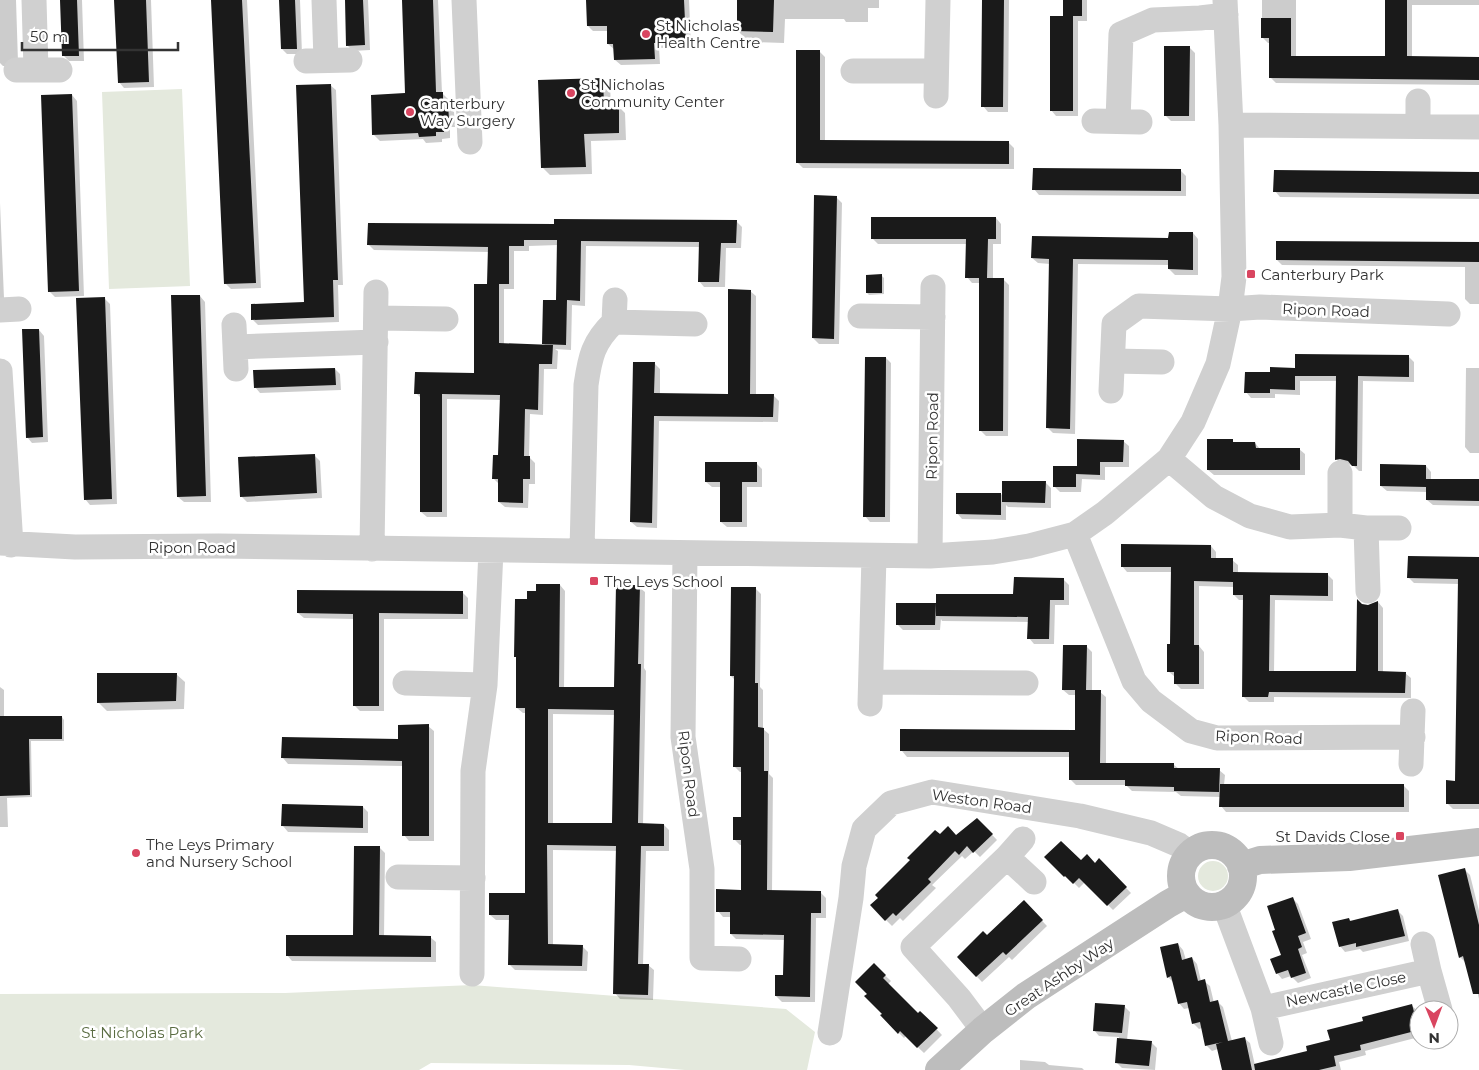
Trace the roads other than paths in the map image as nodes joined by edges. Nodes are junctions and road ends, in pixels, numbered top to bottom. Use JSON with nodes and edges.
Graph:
{"nodes":[{"id":1,"x":34,"y":0,"type":"edge"},
{"id":2,"x":324,"y":0,"type":"edge"},
{"id":3,"x":464,"y":0,"type":"edge"},
{"id":4,"x":938,"y":0,"type":"edge"},
{"id":5,"x":1226,"y":8,"type":"edge"},
{"id":6,"x":327,"y":60,"type":"dead end"},
{"id":7,"x":37,"y":70,"type":"dead end"},
{"id":8,"x":853,"y":71,"type":"dead end"},
{"id":9,"x":935,"y":71,"type":"junction"},
{"id":10,"x":936,"y":96,"type":"dead end"},
{"id":11,"x":1418,"y":101,"type":"dead end"},
{"id":12,"x":1118,"y":121,"type":"dead end"},
{"id":13,"x":1231,"y":126,"type":"junction"},
{"id":14,"x":1418,"y":126,"type":"junction"},
{"id":15,"x":1479,"y":126,"type":"edge"},
{"id":16,"x":470,"y":142,"type":"dead end"},
{"id":17,"x":933,"y":287,"type":"dead end"},
{"id":18,"x":376,"y":292,"type":"dead end"},
{"id":19,"x":1230,"y":309,"type":"junction"},
{"id":20,"x":1448,"y":314,"type":"dead end"},
{"id":21,"x":860,"y":316,"type":"dead end"},
{"id":22,"x":933,"y":317,"type":"junction"},
{"id":23,"x":446,"y":318,"type":"dead end"},
{"id":24,"x":695,"y":324,"type":"dead end"},
{"id":25,"x":376,"y":330,"type":"junction"},
{"id":26,"x":235,"y":347,"type":"dead end"},
{"id":27,"x":1113,"y":361,"type":"junction"},
{"id":28,"x":1162,"y":362,"type":"dead end"},
{"id":29,"x":0,"y":370,"type":"edge"},
{"id":30,"x":1111,"y":391,"type":"dead end"},
{"id":31,"x":1169,"y":459,"type":"junction"},
{"id":32,"x":1340,"y":473,"type":"dead end"},
{"id":33,"x":1340,"y":525,"type":"junction"},
{"id":34,"x":1366,"y":528,"type":"junction"},
{"id":35,"x":1399,"y":528,"type":"dead end"},
{"id":36,"x":1075,"y":534,"type":"junction"},
{"id":37,"x":5,"y":544,"type":"edge"},
{"id":38,"x":372,"y":550,"type":"junction"},
{"id":39,"x":492,"y":550,"type":"junction"},
{"id":40,"x":582,"y":551,"type":"junction"},
{"id":41,"x":685,"y":553,"type":"junction"},
{"id":42,"x":874,"y":556,"type":"junction"},
{"id":43,"x":930,"y":556,"type":"junction"},
{"id":44,"x":1368,"y":591,"type":"dead end"},
{"id":45,"x":404,"y":683,"type":"dead end"},
{"id":46,"x":1026,"y":683,"type":"dead end"},
{"id":47,"x":485,"y":685,"type":"junction"},
{"id":48,"x":1413,"y":711,"type":"dead end"},
{"id":49,"x":1413,"y":737,"type":"junction"},
{"id":50,"x":1410,"y":764,"type":"dead end"},
{"id":51,"x":1479,"y":842,"type":"edge"},
{"id":52,"x":1190,"y":853,"type":"junction"},
{"id":53,"x":1241,"y":866,"type":"junction"},
{"id":54,"x":398,"y":877,"type":"dead end"},
{"id":55,"x":473,"y":878,"type":"junction"},
{"id":56,"x":1034,"y":882,"type":"dead end"},
{"id":57,"x":1186,"y":894,"type":"junction"},
{"id":58,"x":1224,"y":904,"type":"junction"},
{"id":59,"x":1423,"y":944,"type":"dead end"},
{"id":60,"x":739,"y":959,"type":"dead end"},
{"id":61,"x":1429,"y":971,"type":"junction"},
{"id":62,"x":472,"y":974,"type":"dead end"},
{"id":63,"x":1437,"y":1000,"type":"edge"},
{"id":64,"x":1263,"y":1008,"type":"junction"},
{"id":65,"x":983,"y":1030,"type":"junction"},
{"id":66,"x":830,"y":1033,"type":"dead end"},
{"id":67,"x":1271,"y":1043,"type":"dead end"},
{"id":68,"x":939,"y":1070,"type":"edge"}],
"edges":[{"from":1,"to":7,"type":"street"},
{"from":2,"to":6,"type":"street"},
{"from":3,"to":16,"type":"street"},
{"from":4,"to":9,"type":"street"},
{"from":5,"to":12,"type":"street","name":"Ripon Road"},
{"from":5,"to":13,"type":"street","name":"Ripon Road"},
{"from":8,"to":9,"type":"street"},
{"from":9,"to":10,"type":"street"},
{"from":11,"to":14,"type":"street"},
{"from":13,"to":14,"type":"street"},
{"from":13,"to":19,"type":"street","name":"Ripon Road"},
{"from":14,"to":15,"type":"street"},
{"from":17,"to":22,"type":"street","name":"Ripon Road"},
{"from":18,"to":25,"type":"street"},
{"from":19,"to":20,"type":"street","name":"Ripon Road"},
{"from":19,"to":27,"type":"street","name":"Ripon Road"},
{"from":19,"to":31,"type":"street","name":"Ripon Road"},
{"from":21,"to":22,"type":"street"},
{"from":22,"to":43,"type":"street","name":"Ripon Road"},
{"from":23,"to":25,"type":"street"},
{"from":24,"to":40,"type":"street"},
{"from":25,"to":26,"type":"street"},
{"from":25,"to":38,"type":"street"},
{"from":27,"to":28,"type":"street"},
{"from":27,"to":30,"type":"street","name":"Ripon Road"},
{"from":29,"to":37,"type":"street","name":"Ripon Road"},
{"from":31,"to":33,"type":"street"},
{"from":31,"to":36,"type":"street","name":"Ripon Road"},
{"from":32,"to":33,"type":"street"},
{"from":33,"to":34,"type":"street"},
{"from":34,"to":35,"type":"street"},
{"from":34,"to":44,"type":"street"},
{"from":36,"to":43,"type":"street","name":"Ripon Road"},
{"from":36,"to":49,"type":"street","name":"Ripon Road"},
{"from":37,"to":38,"type":"street","name":"Ripon Road"},
{"from":38,"to":39,"type":"street","name":"Ripon Road"},
{"from":39,"to":40,"type":"street","name":"Ripon Road"},
{"from":39,"to":47,"type":"street"},
{"from":40,"to":41,"type":"street","name":"Ripon Road"},
{"from":41,"to":42,"type":"street","name":"Ripon Road"},
{"from":41,"to":60,"type":"street","name":"Ripon Road"},
{"from":42,"to":43,"type":"street","name":"Ripon Road"},
{"from":42,"to":46,"type":"street"},
{"from":45,"to":47,"type":"street"},
{"from":47,"to":55,"type":"street"},
{"from":48,"to":49,"type":"street"},
{"from":49,"to":50,"type":"street"},
{"from":51,"to":53,"type":"street"},
{"from":52,"to":53,"type":"street"},
{"from":52,"to":57,"type":"street"},
{"from":52,"to":66,"type":"street","name":"Weston Road"},
{"from":53,"to":58,"type":"street"},
{"from":54,"to":55,"type":"street"},
{"from":55,"to":62,"type":"street"},
{"from":56,"to":65,"type":"street"},
{"from":57,"to":58,"type":"street"},
{"from":57,"to":65,"type":"street","name":"Great Ashby Way"},
{"from":58,"to":64,"type":"street"},
{"from":59,"to":61,"type":"street"},
{"from":61,"to":63,"type":"street"},
{"from":61,"to":64,"type":"street","name":"Newcastle Close"},
{"from":64,"to":67,"type":"street"},
{"from":65,"to":68,"type":"street","name":"Great Ashby Way"}]}
